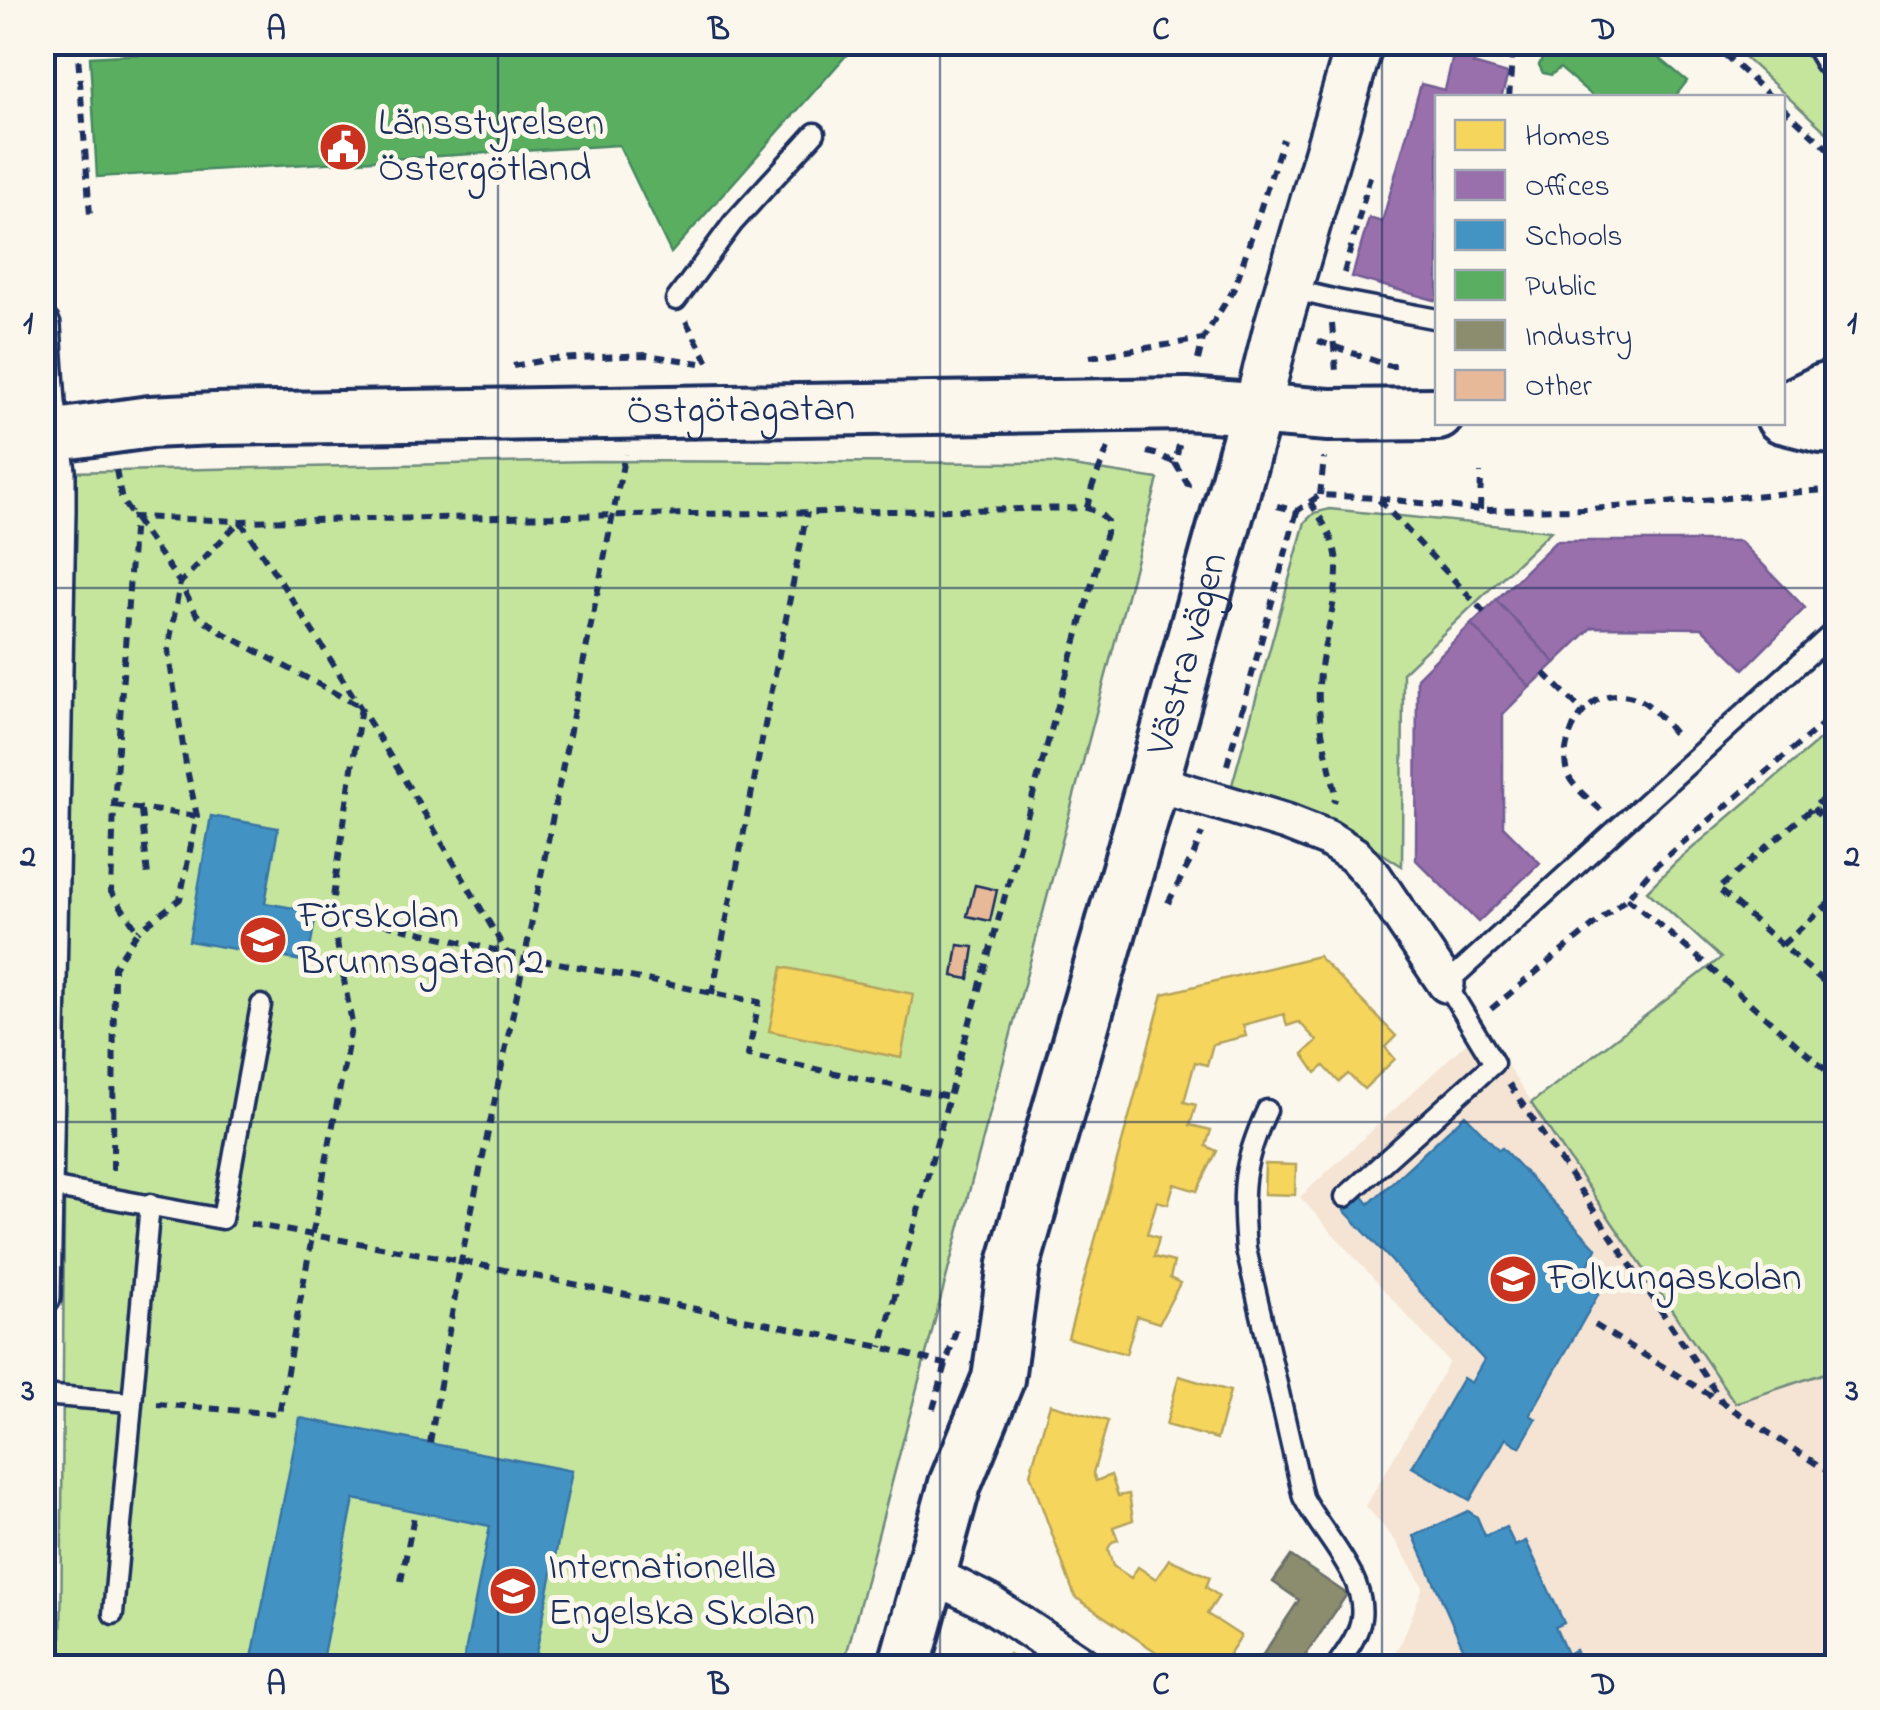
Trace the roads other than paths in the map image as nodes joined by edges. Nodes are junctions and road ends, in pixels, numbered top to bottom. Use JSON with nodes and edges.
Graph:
{"nodes":[{"id":1,"x":1360,"y":42,"type":"edge"},
{"id":2,"x":1831,"y":42,"type":"edge"},
{"id":3,"x":1838,"y":54,"type":"edge"},
{"id":4,"x":814,"y":133,"type":"dead end"},
{"id":5,"x":676,"y":300,"type":"dead end"},
{"id":6,"x":1284,"y":308,"type":"junction"},
{"id":7,"x":1435,"y":318,"type":"edge"},
{"id":8,"x":42,"y":326,"type":"edge"},
{"id":9,"x":1838,"y":386,"type":"edge"},
{"id":10,"x":1257,"y":408,"type":"junction"},
{"id":11,"x":1785,"y":411,"type":"edge"},
{"id":12,"x":1435,"y":414,"type":"edge"},
{"id":13,"x":1785,"y":414,"type":"edge"},
{"id":14,"x":1838,"y":428,"type":"edge"},
{"id":15,"x":47,"y":437,"type":"edge"},
{"id":16,"x":1838,"y":628,"type":"edge"},
{"id":17,"x":1152,"y":782,"type":"junction"},
{"id":18,"x":1446,"y":984,"type":"junction"},
{"id":19,"x":261,"y":1005,"type":"dead end"},
{"id":20,"x":1266,"y":1110,"type":"dead end"},
{"id":21,"x":44,"y":1186,"type":"edge"},
{"id":22,"x":1345,"y":1197,"type":"dead end"},
{"id":23,"x":150,"y":1204,"type":"junction"},
{"id":24,"x":1014,"y":1264,"type":"junction"},
{"id":25,"x":42,"y":1297,"type":"edge"},
{"id":26,"x":42,"y":1396,"type":"edge"},
{"id":27,"x":131,"y":1402,"type":"junction"},
{"id":28,"x":955,"y":1484,"type":"junction"},
{"id":29,"x":931,"y":1574,"type":"junction"},
{"id":30,"x":113,"y":1614,"type":"dead end"},
{"id":31,"x":904,"y":1668,"type":"edge"},
{"id":32,"x":1086,"y":1668,"type":"edge"},
{"id":33,"x":1335,"y":1668,"type":"edge"}],
"edges":[{"from":1,"to":6,"type":"street","name":"Västra vägen"},
{"from":2,"to":3,"type":"main road"},
{"from":4,"to":5,"type":"lane"},
{"from":6,"to":7,"type":"lane"},
{"from":6,"to":10,"type":"street","name":"Västra vägen"},
{"from":8,"to":15,"type":"street"},
{"from":9,"to":11,"type":"main road"},
{"from":10,"to":12,"type":"main road","name":"Östgötagatan"},
{"from":10,"to":15,"type":"main road","name":"Östgötagatan"},
{"from":10,"to":17,"type":"main road","name":"Västra vägen"},
{"from":13,"to":14,"type":"main road"},
{"from":15,"to":21,"type":"street"},
{"from":16,"to":18,"type":"lane"},
{"from":17,"to":18,"type":"street"},
{"from":17,"to":24,"type":"main road","name":"Västra vägen"},
{"from":18,"to":22,"type":"lane"},
{"from":19,"to":23,"type":"lane"},
{"from":20,"to":33,"type":"lane"},
{"from":21,"to":23,"type":"lane"},
{"from":21,"to":25,"type":"street"},
{"from":23,"to":27,"type":"lane"},
{"from":24,"to":28,"type":"main road","name":"Västra vägen"},
{"from":24,"to":28,"type":"main road","name":"Västra vägen"},
{"from":26,"to":27,"type":"lane"},
{"from":27,"to":30,"type":"lane"},
{"from":28,"to":29,"type":"main road","name":"Västra vägen"},
{"from":29,"to":31,"type":"main road","name":"Västra vägen"},
{"from":29,"to":32,"type":"street"}]}
